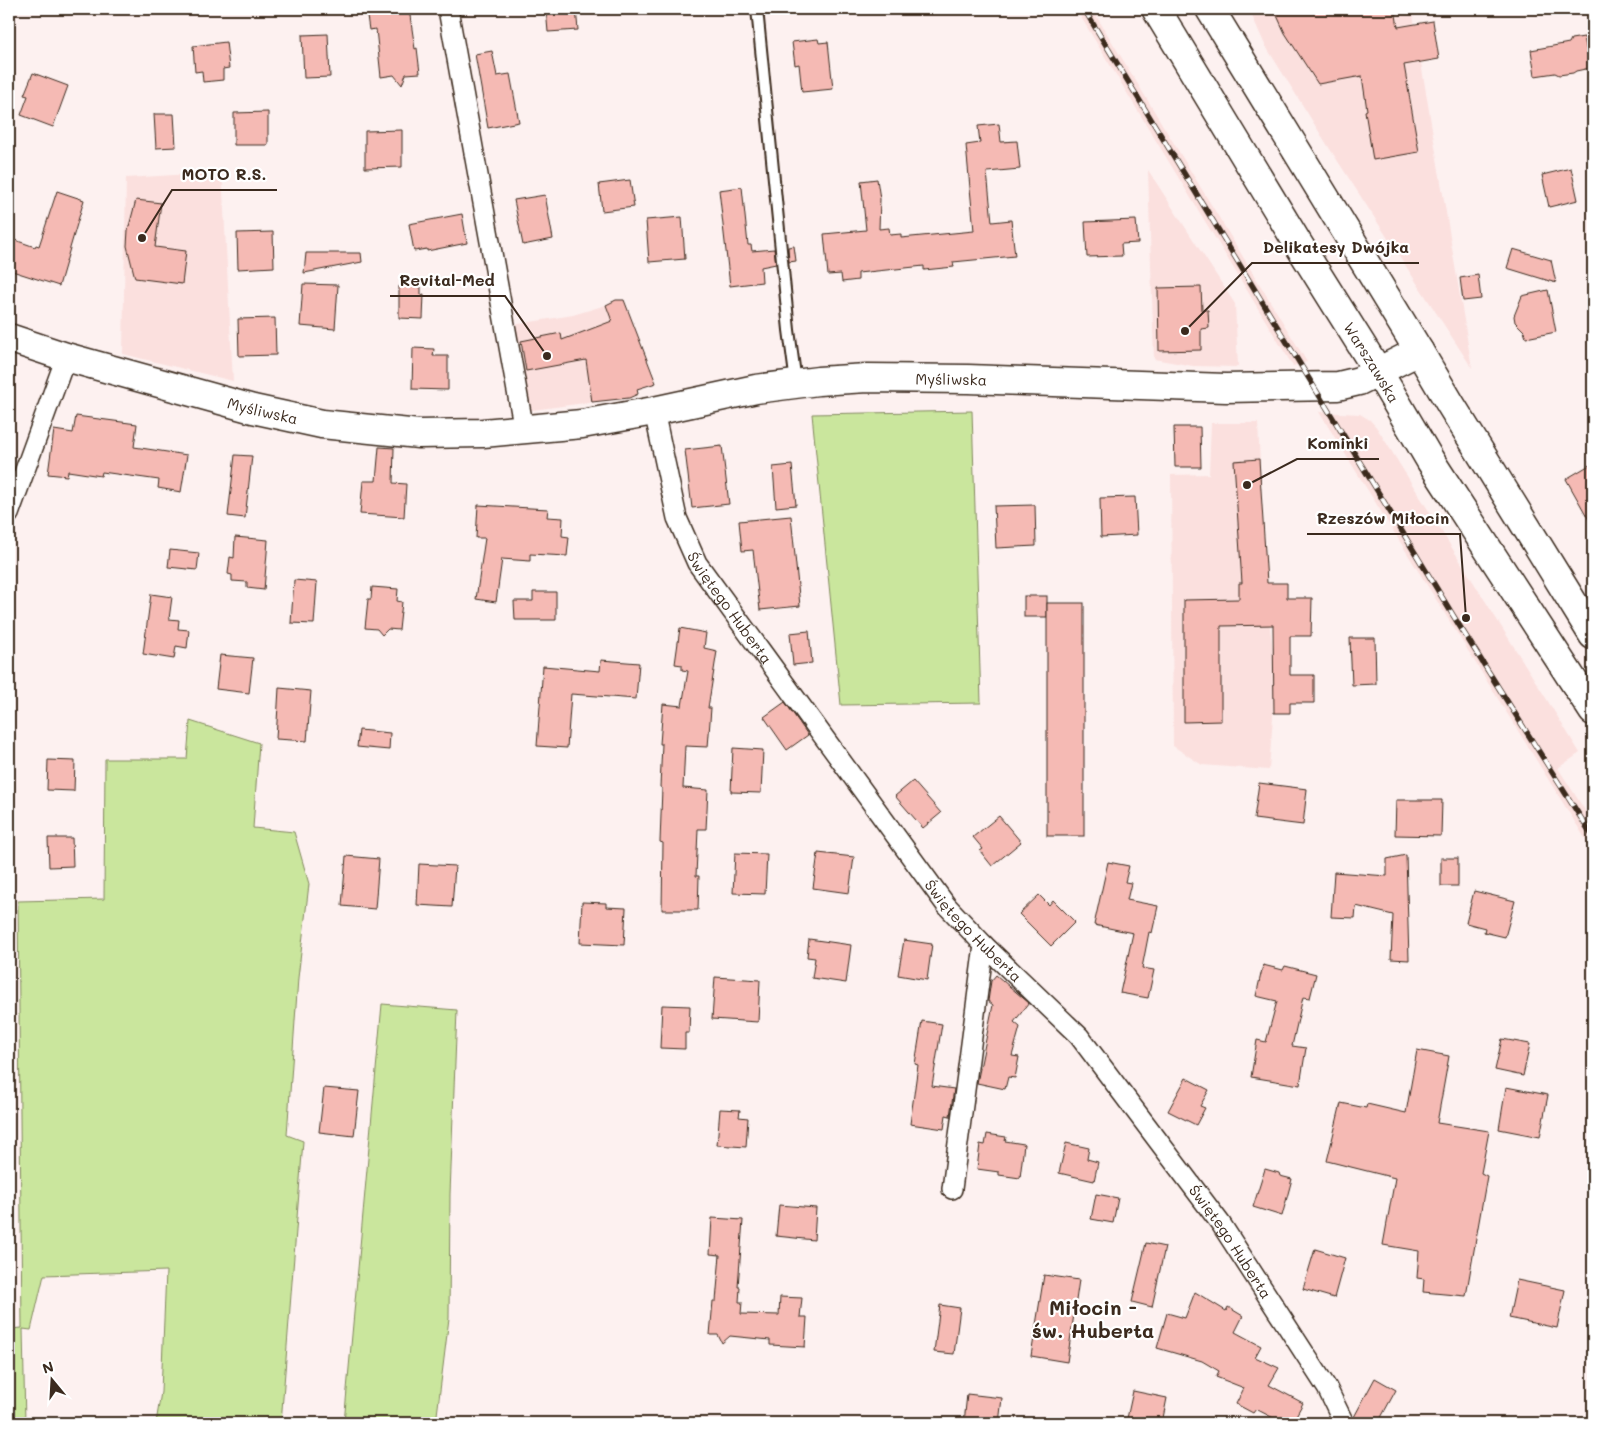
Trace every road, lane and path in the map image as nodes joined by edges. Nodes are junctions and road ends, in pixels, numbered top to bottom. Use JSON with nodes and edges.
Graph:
{"nodes":[{"id":1,"x":448,"y":9,"type":"edge"},
{"id":2,"x":757,"y":9,"type":"edge"},
{"id":3,"x":1156,"y":9,"type":"edge"},
{"id":4,"x":1210,"y":9,"type":"edge"},
{"id":5,"x":9,"y":338,"type":"edge"},
{"id":6,"x":1420,"y":351,"type":"junction"},
{"id":7,"x":66,"y":357,"type":"junction"},
{"id":8,"x":1378,"y":373,"type":"junction"},
{"id":9,"x":796,"y":384,"type":"junction"},
{"id":10,"x":654,"y":411,"type":"junction"},
{"id":11,"x":524,"y":430,"type":"junction"},
{"id":12,"x":9,"y":514,"type":"edge"},
{"id":13,"x":1593,"y":635,"type":"edge"},
{"id":14,"x":1593,"y":712,"type":"edge"},
{"id":15,"x":984,"y":945,"type":"junction"},
{"id":16,"x":952,"y":1189,"type":"dead end"},
{"id":17,"x":1344,"y":1423,"type":"edge"}],
"edges":[{"from":1,"to":11,"type":"street"},
{"from":2,"to":9,"type":"lane"},
{"from":3,"to":8,"type":"main road","name":"Warszawska"},
{"from":4,"to":6,"type":"main road"},
{"from":5,"to":7,"type":"main road","name":"Myśliwska"},
{"from":6,"to":8,"type":"main road","name":"Myśliwska"},
{"from":6,"to":13,"type":"main road"},
{"from":7,"to":11,"type":"main road","name":"Myśliwska"},
{"from":7,"to":12,"type":"street"},
{"from":8,"to":9,"type":"main road","name":"Myśliwska"},
{"from":8,"to":14,"type":"main road","name":"Warszawska"},
{"from":9,"to":10,"type":"main road","name":"Myśliwska"},
{"from":10,"to":11,"type":"main road","name":"Myśliwska"},
{"from":10,"to":15,"type":"street","name":"Świętego Huberta"},
{"from":15,"to":16,"type":"street"},
{"from":15,"to":17,"type":"street","name":"Świętego Huberta"}]}
